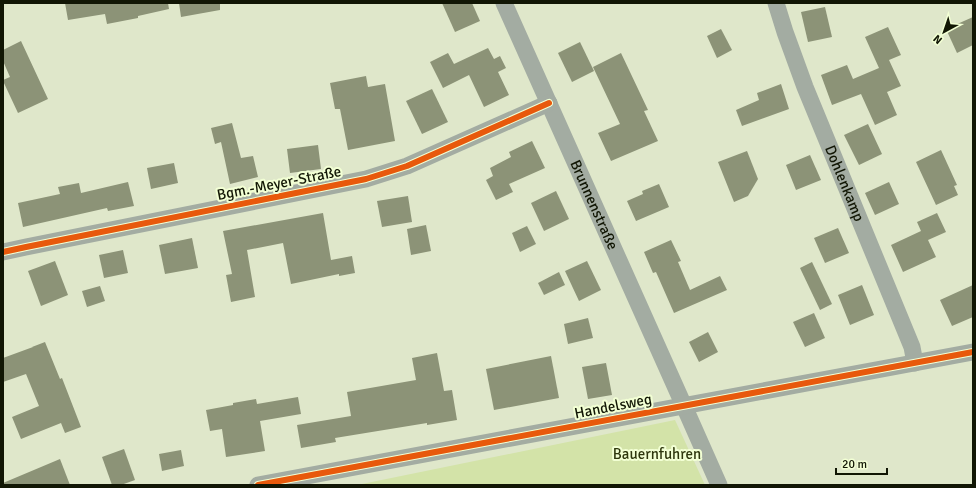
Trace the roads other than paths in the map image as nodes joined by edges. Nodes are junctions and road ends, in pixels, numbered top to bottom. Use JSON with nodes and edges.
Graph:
{"nodes":[{"id":1,"x":504,"y":3,"type":"edge"},
{"id":2,"x":776,"y":3,"type":"edge"},
{"id":3,"x":549,"y":103,"type":"junction"},
{"id":4,"x":3,"y":252,"type":"edge"},
{"id":5,"x":973,"y":352,"type":"edge"},
{"id":6,"x":915,"y":363,"type":"junction"},
{"id":7,"x":684,"y":406,"type":"junction"},
{"id":8,"x":258,"y":485,"type":"edge"},
{"id":9,"x":719,"y":485,"type":"edge"}],
"edges":[{"from":1,"to":3,"type":"street","name":"Brunnenstraße"},
{"from":2,"to":6,"type":"street","name":"Dohlenkamp"},
{"from":3,"to":4,"type":"street","name":"Bgm.-Meyer-Straße"},
{"from":3,"to":7,"type":"street","name":"Brunnenstraße"},
{"from":5,"to":6,"type":"street","name":"Handelsweg"},
{"from":6,"to":7,"type":"street","name":"Handelsweg"},
{"from":7,"to":8,"type":"street","name":"Handelsweg"},
{"from":7,"to":9,"type":"street","name":"Brunnenstraße"}]}
